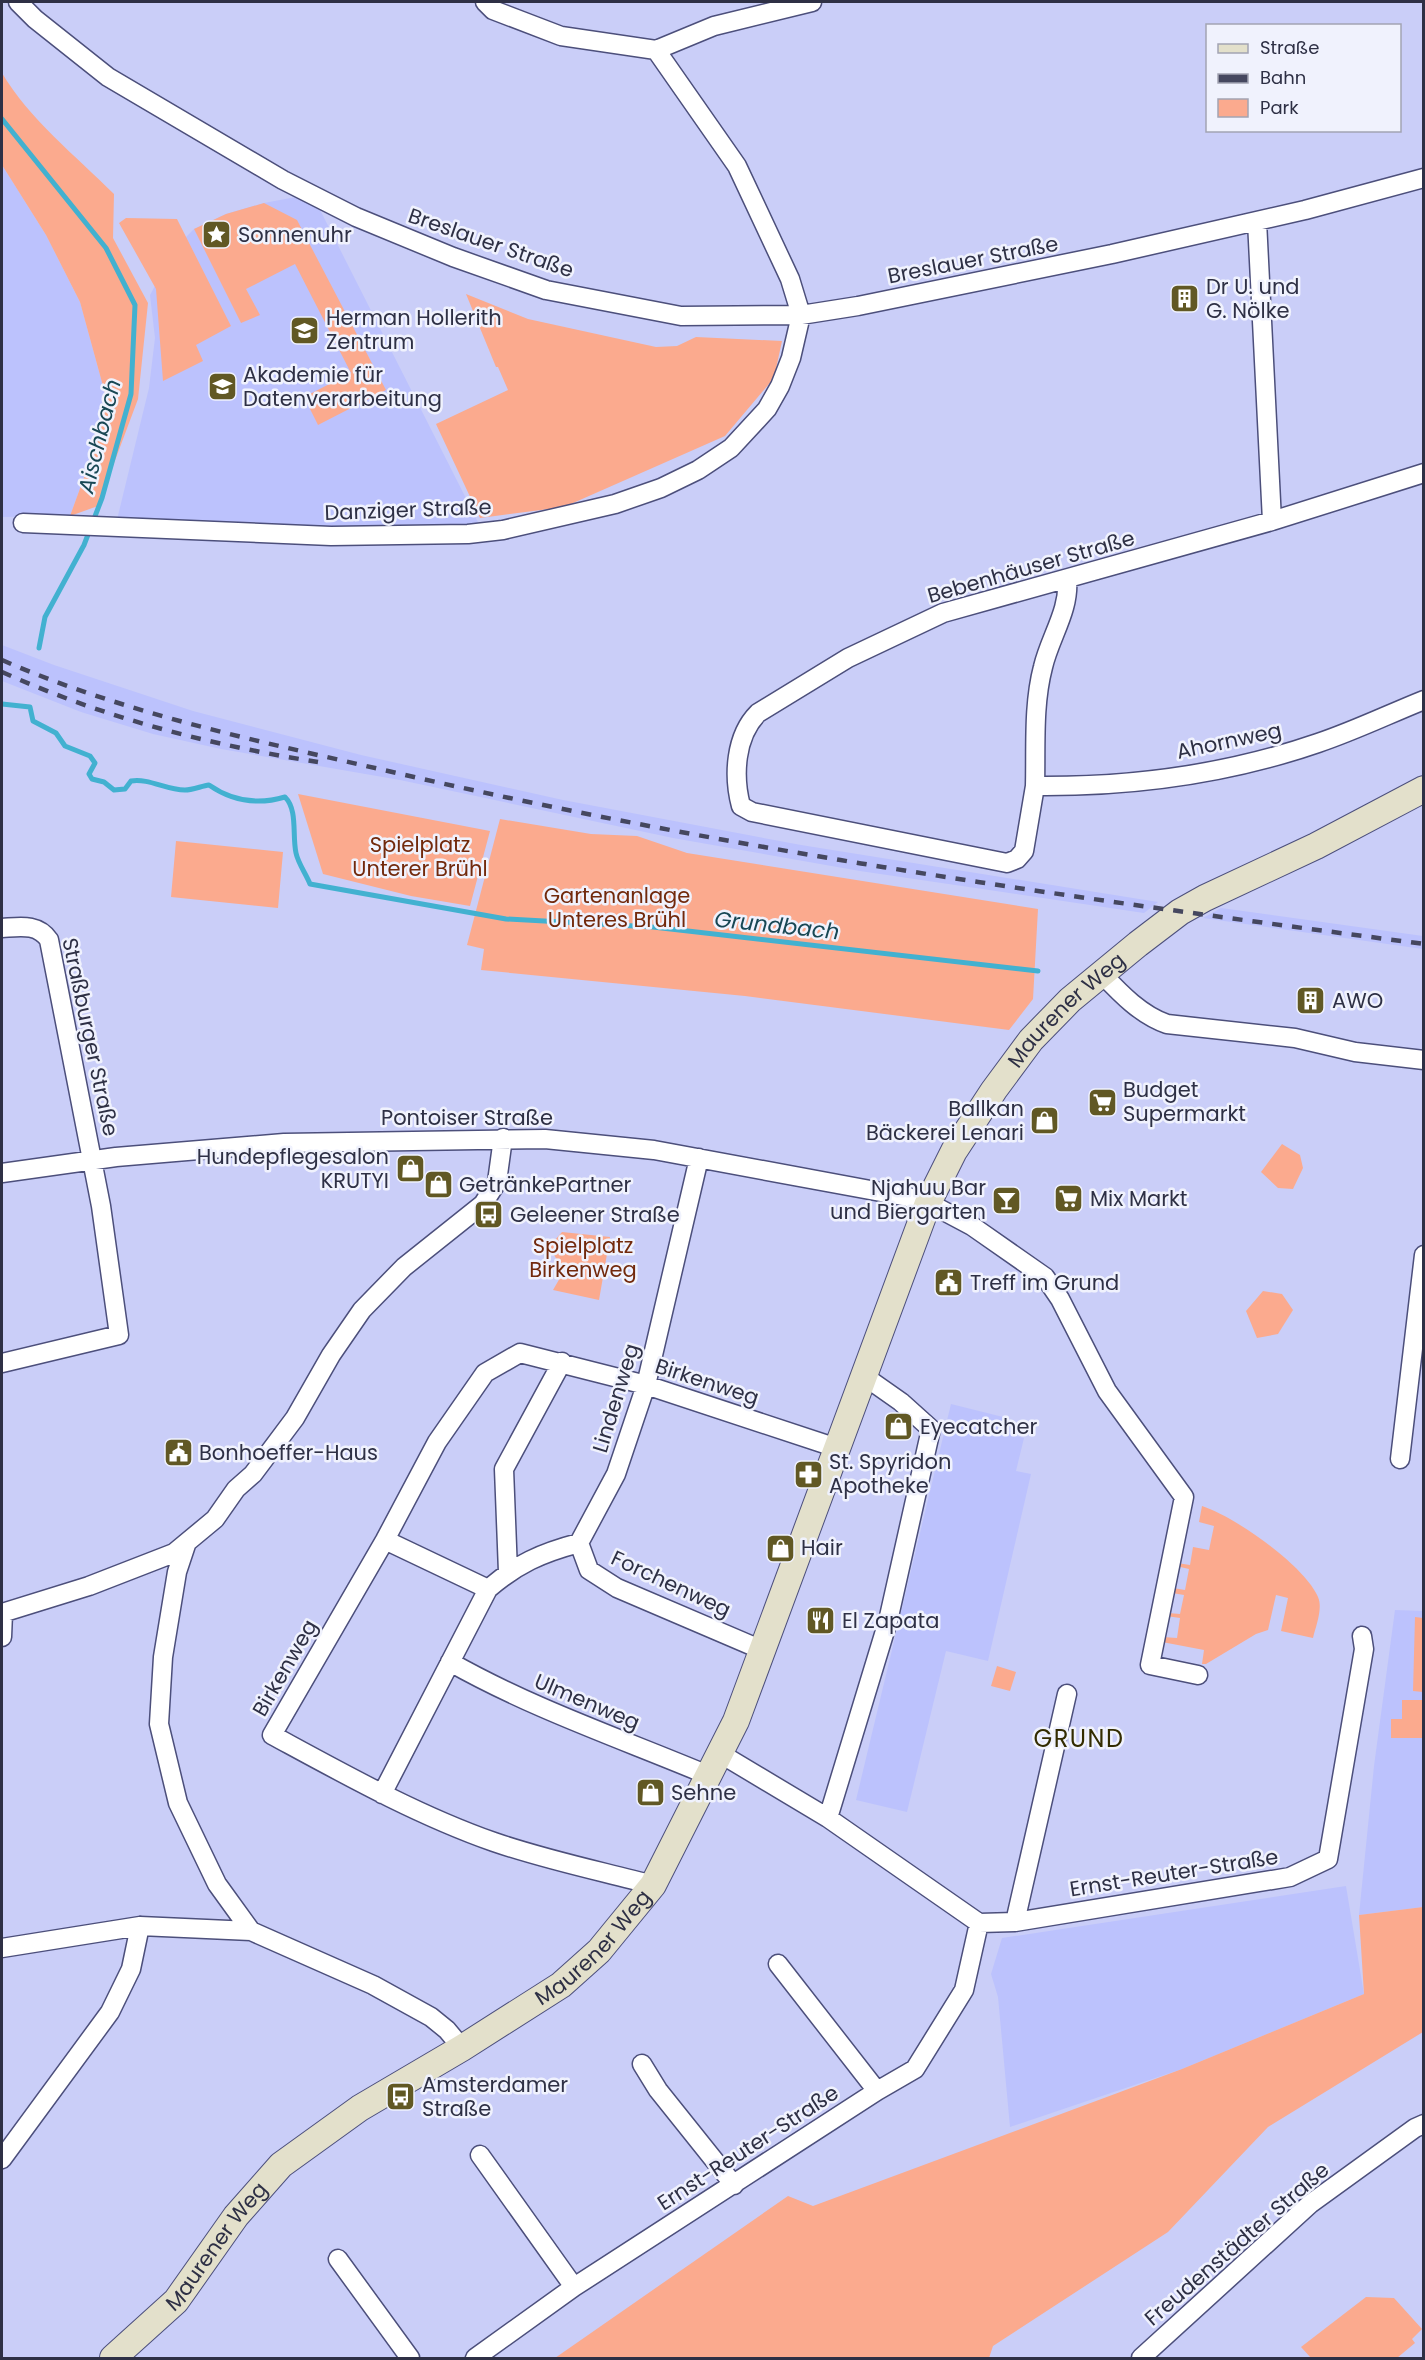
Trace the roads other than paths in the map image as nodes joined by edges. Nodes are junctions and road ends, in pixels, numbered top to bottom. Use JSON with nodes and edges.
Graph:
{"nodes":[{"id":1,"x":18,"y":2,"type":"edge"},
{"id":2,"x":485,"y":2,"type":"edge"},
{"id":3,"x":812,"y":2,"type":"edge"},
{"id":4,"x":656,"y":50,"type":"junction"},
{"id":5,"x":1424,"y":178,"type":"edge"},
{"id":6,"x":1257,"y":221,"type":"junction"},
{"id":7,"x":801,"y":315,"type":"junction"},
{"id":8,"x":1424,"y":473,"type":"edge"},
{"id":9,"x":1272,"y":522,"type":"junction"},
{"id":10,"x":23,"y":523,"type":"dead end"},
{"id":11,"x":1067,"y":579,"type":"junction"},
{"id":12,"x":1424,"y":700,"type":"edge"},
{"id":13,"x":1035,"y":786,"type":"junction"},
{"id":14,"x":1424,"y":789,"type":"edge"},
{"id":15,"x":2,"y":928,"type":"edge"},
{"id":16,"x":1102,"y":974,"type":"junction"},
{"id":17,"x":1424,"y":1060,"type":"edge"},
{"id":18,"x":503,"y":1138,"type":"junction"},
{"id":19,"x":699,"y":1158,"type":"junction"},
{"id":20,"x":92,"y":1160,"type":"junction"},
{"id":21,"x":2,"y":1173,"type":"edge"},
{"id":22,"x":928,"y":1203,"type":"junction"},
{"id":23,"x":1424,"y":1255,"type":"edge"},
{"id":24,"x":562,"y":1362,"type":"junction"},
{"id":25,"x":2,"y":1363,"type":"edge"},
{"id":26,"x":864,"y":1376,"type":"junction"},
{"id":27,"x":646,"y":1385,"type":"junction"},
{"id":28,"x":837,"y":1448,"type":"junction"},
{"id":29,"x":1400,"y":1458,"type":"dead end"},
{"id":30,"x":385,"y":1540,"type":"junction"},
{"id":31,"x":579,"y":1542,"type":"junction"},
{"id":32,"x":186,"y":1545,"type":"junction"},
{"id":33,"x":508,"y":1572,"type":"junction"},
{"id":34,"x":488,"y":1589,"type":"junction"},
{"id":35,"x":2,"y":1613,"type":"edge"},
{"id":36,"x":1362,"y":1636,"type":"dead end"},
{"id":37,"x":2,"y":1637,"type":"edge"},
{"id":38,"x":762,"y":1650,"type":"junction"},
{"id":39,"x":450,"y":1662,"type":"junction"},
{"id":40,"x":1198,"y":1675,"type":"dead end"},
{"id":41,"x":1067,"y":1694,"type":"dead end"},
{"id":42,"x":715,"y":1765,"type":"junction"},
{"id":43,"x":382,"y":1794,"type":"junction"},
{"id":44,"x":828,"y":1818,"type":"junction"},
{"id":45,"x":653,"y":1885,"type":"junction"},
{"id":46,"x":1015,"y":1922,"type":"junction"},
{"id":47,"x":979,"y":1923,"type":"junction"},
{"id":48,"x":140,"y":1926,"type":"junction"},
{"id":49,"x":251,"y":1931,"type":"junction"},
{"id":50,"x":2,"y":1948,"type":"edge"},
{"id":51,"x":778,"y":1964,"type":"dead end"},
{"id":52,"x":462,"y":2048,"type":"junction"},
{"id":53,"x":642,"y":2064,"type":"dead end"},
{"id":54,"x":877,"y":2091,"type":"junction"},
{"id":55,"x":1421,"y":2131,"type":"edge"},
{"id":56,"x":480,"y":2155,"type":"dead end"},
{"id":57,"x":2,"y":2159,"type":"edge"},
{"id":58,"x":734,"y":2185,"type":"junction"},
{"id":59,"x":338,"y":2259,"type":"dead end"},
{"id":60,"x":574,"y":2287,"type":"junction"},
{"id":61,"x":113,"y":2358,"type":"edge"},
{"id":62,"x":410,"y":2358,"type":"edge"},
{"id":63,"x":475,"y":2358,"type":"edge"},
{"id":64,"x":1141,"y":2358,"type":"edge"}],
"edges":[{"from":1,"to":7,"type":"street","name":"Breslauer Straße"},
{"from":2,"to":4,"type":"street"},
{"from":3,"to":4,"type":"street"},
{"from":4,"to":7,"type":"street"},
{"from":5,"to":6,"type":"street","name":"Breslauer Straße"},
{"from":6,"to":7,"type":"street","name":"Breslauer Straße"},
{"from":6,"to":9,"type":"street"},
{"from":7,"to":10,"type":"street","name":"Danziger Straße"},
{"from":8,"to":9,"type":"street","name":"Bebenhäuser Straße"},
{"from":9,"to":11,"type":"street","name":"Bebenhäuser Straße"},
{"from":11,"to":13,"type":"street"},
{"from":11,"to":13,"type":"street","name":"Bebenhäuser Straße"},
{"from":12,"to":13,"type":"street","name":"Ahornweg"},
{"from":14,"to":16,"type":"street","name":"Maurener Weg"},
{"from":15,"to":20,"type":"street","name":"Straßburger Straße"},
{"from":16,"to":17,"type":"street"},
{"from":16,"to":22,"type":"street","name":"Maurener Weg"},
{"from":18,"to":19,"type":"street","name":"Pontoiser Straße"},
{"from":18,"to":20,"type":"street","name":"Pontoiser Straße"},
{"from":18,"to":32,"type":"street"},
{"from":19,"to":22,"type":"street","name":"Pontoiser Straße"},
{"from":19,"to":27,"type":"street","name":"Lindenweg"},
{"from":20,"to":21,"type":"street","name":"Pontoiser Straße"},
{"from":20,"to":25,"type":"street","name":"Straßburger Straße"},
{"from":22,"to":26,"type":"street","name":"Maurener Weg"},
{"from":22,"to":40,"type":"street","name":"Pontoiser Straße"},
{"from":23,"to":29,"type":"street"},
{"from":24,"to":27,"type":"street","name":"Birkenweg"},
{"from":24,"to":30,"type":"street","name":"Birkenweg"},
{"from":24,"to":33,"type":"street"},
{"from":26,"to":28,"type":"street","name":"Maurener Weg"},
{"from":26,"to":44,"type":"street"},
{"from":27,"to":28,"type":"street","name":"Birkenweg"},
{"from":27,"to":31,"type":"street","name":"Lindenweg"},
{"from":28,"to":38,"type":"street","name":"Maurener Weg"},
{"from":30,"to":34,"type":"street"},
{"from":30,"to":43,"type":"street","name":"Birkenweg"},
{"from":31,"to":33,"type":"street"},
{"from":31,"to":38,"type":"street","name":"Forchenweg"},
{"from":32,"to":35,"type":"street"},
{"from":32,"to":49,"type":"street"},
{"from":33,"to":34,"type":"street"},
{"from":34,"to":39,"type":"street"},
{"from":35,"to":37,"type":"street"},
{"from":36,"to":46,"type":"street","name":"Ernst-Reuter-Straße"},
{"from":38,"to":42,"type":"street","name":"Maurener Weg"},
{"from":39,"to":42,"type":"street","name":"Ulmenweg"},
{"from":39,"to":43,"type":"street"},
{"from":41,"to":46,"type":"street"},
{"from":42,"to":44,"type":"street"},
{"from":42,"to":45,"type":"street","name":"Maurener Weg"},
{"from":43,"to":45,"type":"street","name":"Birkenweg"},
{"from":44,"to":47,"type":"street"},
{"from":45,"to":52,"type":"street","name":"Maurener Weg"},
{"from":46,"to":47,"type":"street","name":"Ernst-Reuter-Straße"},
{"from":47,"to":54,"type":"street","name":"Ernst-Reuter-Straße"},
{"from":48,"to":49,"type":"street"},
{"from":48,"to":50,"type":"street"},
{"from":48,"to":57,"type":"street"},
{"from":49,"to":52,"type":"street"},
{"from":51,"to":54,"type":"street"},
{"from":52,"to":61,"type":"street","name":"Maurener Weg"},
{"from":53,"to":58,"type":"street"},
{"from":54,"to":58,"type":"street","name":"Ernst-Reuter-Straße"},
{"from":55,"to":64,"type":"street","name":"Freudenstädter Straße"},
{"from":56,"to":60,"type":"street"},
{"from":58,"to":60,"type":"street","name":"Ernst-Reuter-Straße"},
{"from":59,"to":62,"type":"street"},
{"from":60,"to":63,"type":"street","name":"Ernst-Reuter-Straße"}]}
